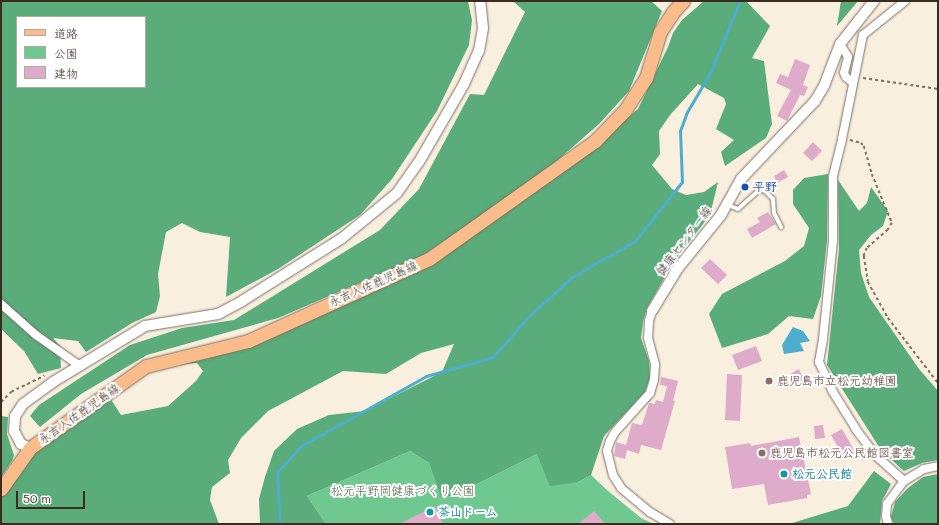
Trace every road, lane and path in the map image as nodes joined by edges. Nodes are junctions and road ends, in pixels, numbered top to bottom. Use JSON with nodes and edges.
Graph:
{"nodes":[{"id":1,"x":480,"y":1,"type":"edge"},
{"id":2,"x":683,"y":1,"type":"edge"},
{"id":3,"x":874,"y":1,"type":"edge"},
{"id":4,"x":905,"y":1,"type":"edge"},
{"id":5,"x":840,"y":44,"type":"junction"},
{"id":6,"x":853,"y":79,"type":"junction"},
{"id":7,"x":938,"y":89,"type":"edge"},
{"id":8,"x":842,"y":139,"type":"junction"},
{"id":9,"x":727,"y":204,"type":"junction"},
{"id":10,"x":781,"y":227,"type":"dead end"},
{"id":11,"x":1,"y":304,"type":"edge"},
{"id":12,"x":652,"y":311,"type":"joint"},
{"id":13,"x":80,"y":366,"type":"junction"},
{"id":14,"x":47,"y":375,"type":"dead end"},
{"id":15,"x":938,"y":383,"type":"edge"},
{"id":16,"x":1,"y":402,"type":"edge"},
{"id":17,"x":30,"y":448,"type":"junction"},
{"id":18,"x":938,"y":466,"type":"edge"},
{"id":19,"x":904,"y":481,"type":"junction"},
{"id":20,"x":1,"y":489,"type":"edge"},
{"id":21,"x":670,"y":524,"type":"edge"},
{"id":22,"x":888,"y":524,"type":"edge"}],
"edges":[{"from":1,"to":13,"type":"street"},
{"from":2,"to":17,"type":"main road","name":"永吉入佐鹿児島線"},
{"from":3,"to":5,"type":"street","name":"健康センター線"},
{"from":4,"to":6,"type":"street"},
{"from":5,"to":6,"type":"street"},
{"from":5,"to":9,"type":"street","name":"健康センター線"},
{"from":6,"to":7,"type":"path"},
{"from":6,"to":8,"type":"street"},
{"from":8,"to":15,"type":"path"},
{"from":8,"to":19,"type":"street"},
{"from":9,"to":10,"type":"lane"},
{"from":9,"to":12,"type":"street","name":"健康センター線"},
{"from":11,"to":13,"type":"street"},
{"from":12,"to":21,"type":"street","name":"健康センター線"},
{"from":13,"to":17,"type":"street"},
{"from":14,"to":16,"type":"path"},
{"from":17,"to":20,"type":"main road","name":"永吉入佐鹿児島線"},
{"from":18,"to":19,"type":"street"},
{"from":19,"to":22,"type":"street"}]}
